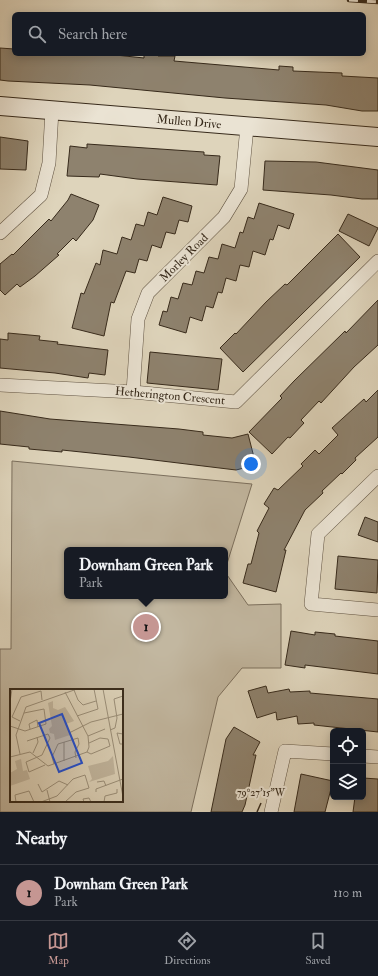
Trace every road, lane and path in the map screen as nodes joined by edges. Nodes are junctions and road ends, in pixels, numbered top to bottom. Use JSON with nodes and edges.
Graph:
{"nodes":[{"id":1,"x":0,"y":106,"type":"edge"},
{"id":2,"x":52,"y":110,"type":"junction"},
{"id":3,"x":246,"y":127,"type":"junction"},
{"id":4,"x":378,"y":137,"type":"edge"},
{"id":5,"x":0,"y":233,"type":"edge"},
{"id":6,"x":378,"y":261,"type":"edge"},
{"id":7,"x":0,"y":385,"type":"edge"},
{"id":8,"x":133,"y":392,"type":"junction"},
{"id":9,"x":378,"y":476,"type":"edge"},
{"id":10,"x":378,"y":610,"type":"edge"},
{"id":11,"x":330,"y":754,"type":"edge"},
{"id":12,"x":366,"y":756,"type":"edge"},
{"id":13,"x":378,"y":757,"type":"edge"},
{"id":14,"x":271,"y":812,"type":"edge"}],
"edges":[{"from":1,"to":2,"type":"street","name":"Mullen Drive"},
{"from":2,"to":3,"type":"street","name":"Mullen Drive"},
{"from":2,"to":5,"type":"street"},
{"from":3,"to":4,"type":"street","name":"Mullen Drive"},
{"from":3,"to":8,"type":"street","name":"Morley Road"},
{"from":6,"to":8,"type":"street","name":"Hetherington Crescent"},
{"from":7,"to":8,"type":"street","name":"Hetherington Crescent"},
{"from":9,"to":10,"type":"street"},
{"from":11,"to":14,"type":"street"},
{"from":12,"to":13,"type":"street"}]}
